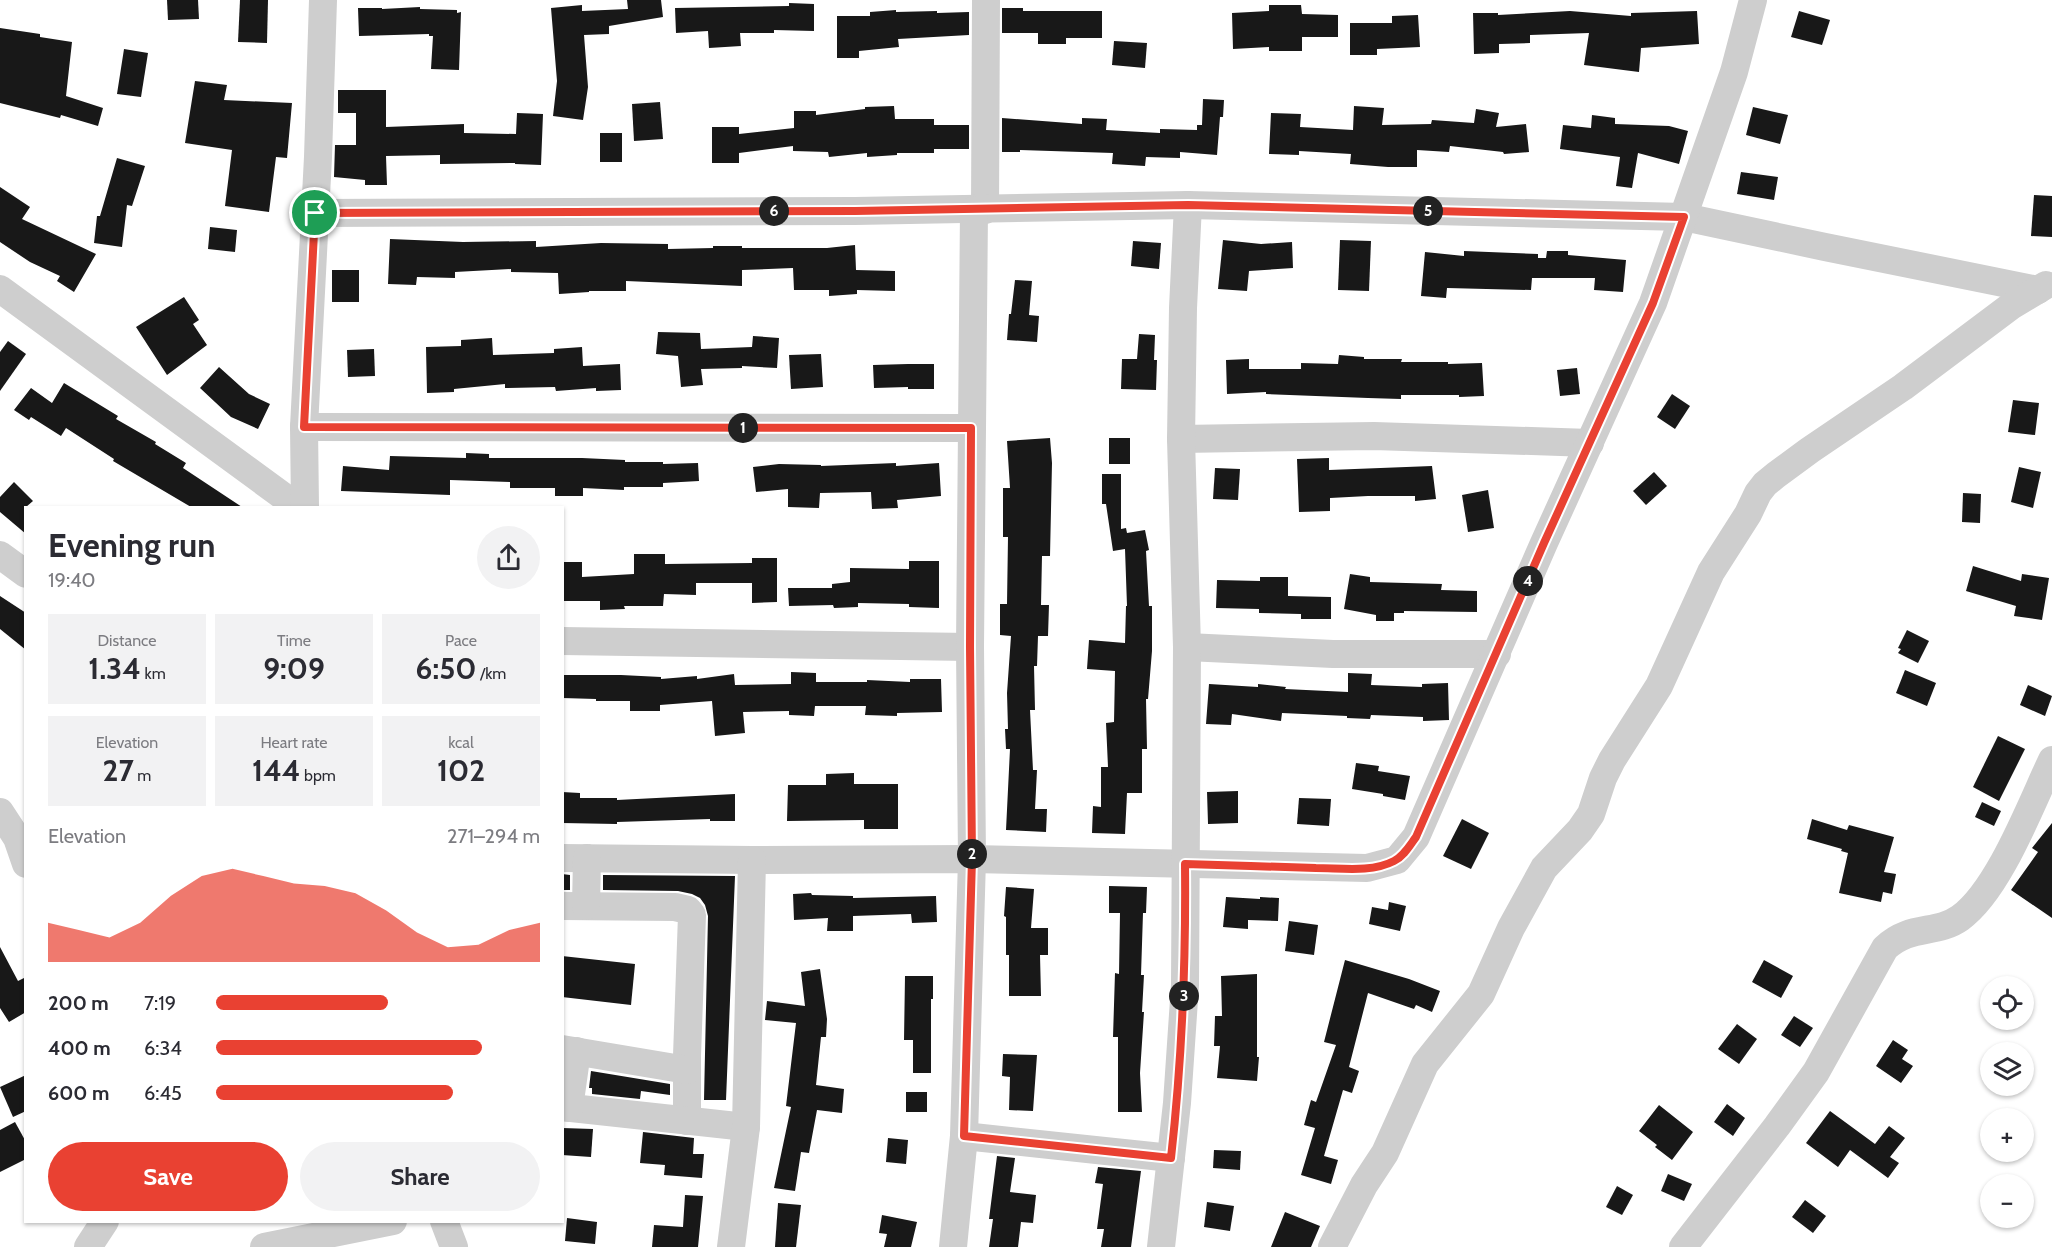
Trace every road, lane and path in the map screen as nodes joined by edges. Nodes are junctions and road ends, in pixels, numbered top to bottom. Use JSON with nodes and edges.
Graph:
{"nodes":[{"id":1,"x":322,"y":0,"type":"edge"},
{"id":2,"x":986,"y":0,"type":"edge"},
{"id":3,"x":1753,"y":0,"type":"edge"},
{"id":4,"x":1188,"y":205,"type":"junction"},
{"id":5,"x":980,"y":210,"type":"junction"},
{"id":6,"x":315,"y":213,"type":"junction"},
{"id":7,"x":1684,"y":217,"type":"junction"},
{"id":8,"x":2045,"y":286,"type":"edge"},
{"id":9,"x":0,"y":289,"type":"edge"},
{"id":10,"x":304,"y":427,"type":"junction"},
{"id":11,"x":971,"y":428,"type":"junction"},
{"id":12,"x":1181,"y":439,"type":"junction"},
{"id":13,"x":1590,"y":442,"type":"junction"},
{"id":14,"x":297,"y":506,"type":"edge"},
{"id":15,"x":305,"y":506,"type":"edge"},
{"id":16,"x":0,"y":555,"type":"edge"},
{"id":17,"x":24,"y":573,"type":"edge"},
{"id":18,"x":564,"y":641,"type":"edge"},
{"id":19,"x":970,"y":647,"type":"junction"},
{"id":20,"x":1187,"y":647,"type":"junction"},
{"id":21,"x":1497,"y":654,"type":"junction"},
{"id":22,"x":2052,"y":760,"type":"edge"},
{"id":23,"x":0,"y":812,"type":"edge"},
{"id":24,"x":24,"y":858,"type":"edge"},
{"id":25,"x":575,"y":858,"type":"edge"},
{"id":26,"x":972,"y":859,"type":"junction"},
{"id":27,"x":752,"y":860,"type":"junction"},
{"id":28,"x":1185,"y":864,"type":"junction"},
{"id":29,"x":574,"y":906,"type":"edge"},
{"id":30,"x":570,"y":1050,"type":"edge"},
{"id":31,"x":687,"y":1070,"type":"junction"},
{"id":32,"x":566,"y":1108,"type":"edge"},
{"id":33,"x":687,"y":1121,"type":"junction"},
{"id":34,"x":746,"y":1127,"type":"junction"},
{"id":35,"x":964,"y":1136,"type":"junction"},
{"id":36,"x":1171,"y":1158,"type":"junction"},
{"id":37,"x":104,"y":1223,"type":"edge"},
{"id":38,"x":383,"y":1223,"type":"edge"},
{"id":39,"x":445,"y":1223,"type":"edge"},
{"id":40,"x":88,"y":1247,"type":"edge"},
{"id":41,"x":264,"y":1247,"type":"edge"},
{"id":42,"x":454,"y":1247,"type":"edge"},
{"id":43,"x":731,"y":1247,"type":"edge"},
{"id":44,"x":953,"y":1247,"type":"edge"},
{"id":45,"x":1161,"y":1247,"type":"edge"},
{"id":46,"x":1332,"y":1247,"type":"edge"},
{"id":47,"x":1683,"y":1247,"type":"edge"}],
"edges":[{"from":1,"to":6,"type":"street"},
{"from":2,"to":5,"type":"street"},
{"from":3,"to":7,"type":"street"},
{"from":4,"to":5,"type":"street"},
{"from":4,"to":7,"type":"street"},
{"from":4,"to":12,"type":"street"},
{"from":5,"to":6,"type":"street"},
{"from":5,"to":11,"type":"street"},
{"from":6,"to":10,"type":"street"},
{"from":7,"to":8,"type":"street"},
{"from":7,"to":13,"type":"street"},
{"from":8,"to":46,"type":"street"},
{"from":9,"to":14,"type":"street"},
{"from":10,"to":11,"type":"street"},
{"from":10,"to":15,"type":"street"},
{"from":11,"to":19,"type":"street"},
{"from":12,"to":13,"type":"street"},
{"from":12,"to":20,"type":"street"},
{"from":13,"to":21,"type":"street"},
{"from":16,"to":17,"type":"street"},
{"from":18,"to":19,"type":"street"},
{"from":19,"to":26,"type":"street"},
{"from":20,"to":21,"type":"street"},
{"from":20,"to":28,"type":"street"},
{"from":21,"to":28,"type":"street"},
{"from":22,"to":47,"type":"street"},
{"from":23,"to":24,"type":"street"},
{"from":25,"to":27,"type":"street"},
{"from":25,"to":29,"type":"street"},
{"from":26,"to":27,"type":"street"},
{"from":26,"to":28,"type":"street"},
{"from":26,"to":35,"type":"street"},
{"from":27,"to":34,"type":"street"},
{"from":28,"to":36,"type":"street"},
{"from":29,"to":31,"type":"street"},
{"from":30,"to":31,"type":"street"},
{"from":30,"to":32,"type":"street"},
{"from":31,"to":33,"type":"street"},
{"from":32,"to":33,"type":"street"},
{"from":33,"to":34,"type":"street"},
{"from":34,"to":43,"type":"street"},
{"from":35,"to":36,"type":"street"},
{"from":35,"to":44,"type":"street"},
{"from":36,"to":45,"type":"street"},
{"from":37,"to":40,"type":"street"},
{"from":38,"to":41,"type":"street"},
{"from":39,"to":42,"type":"street"}]}
